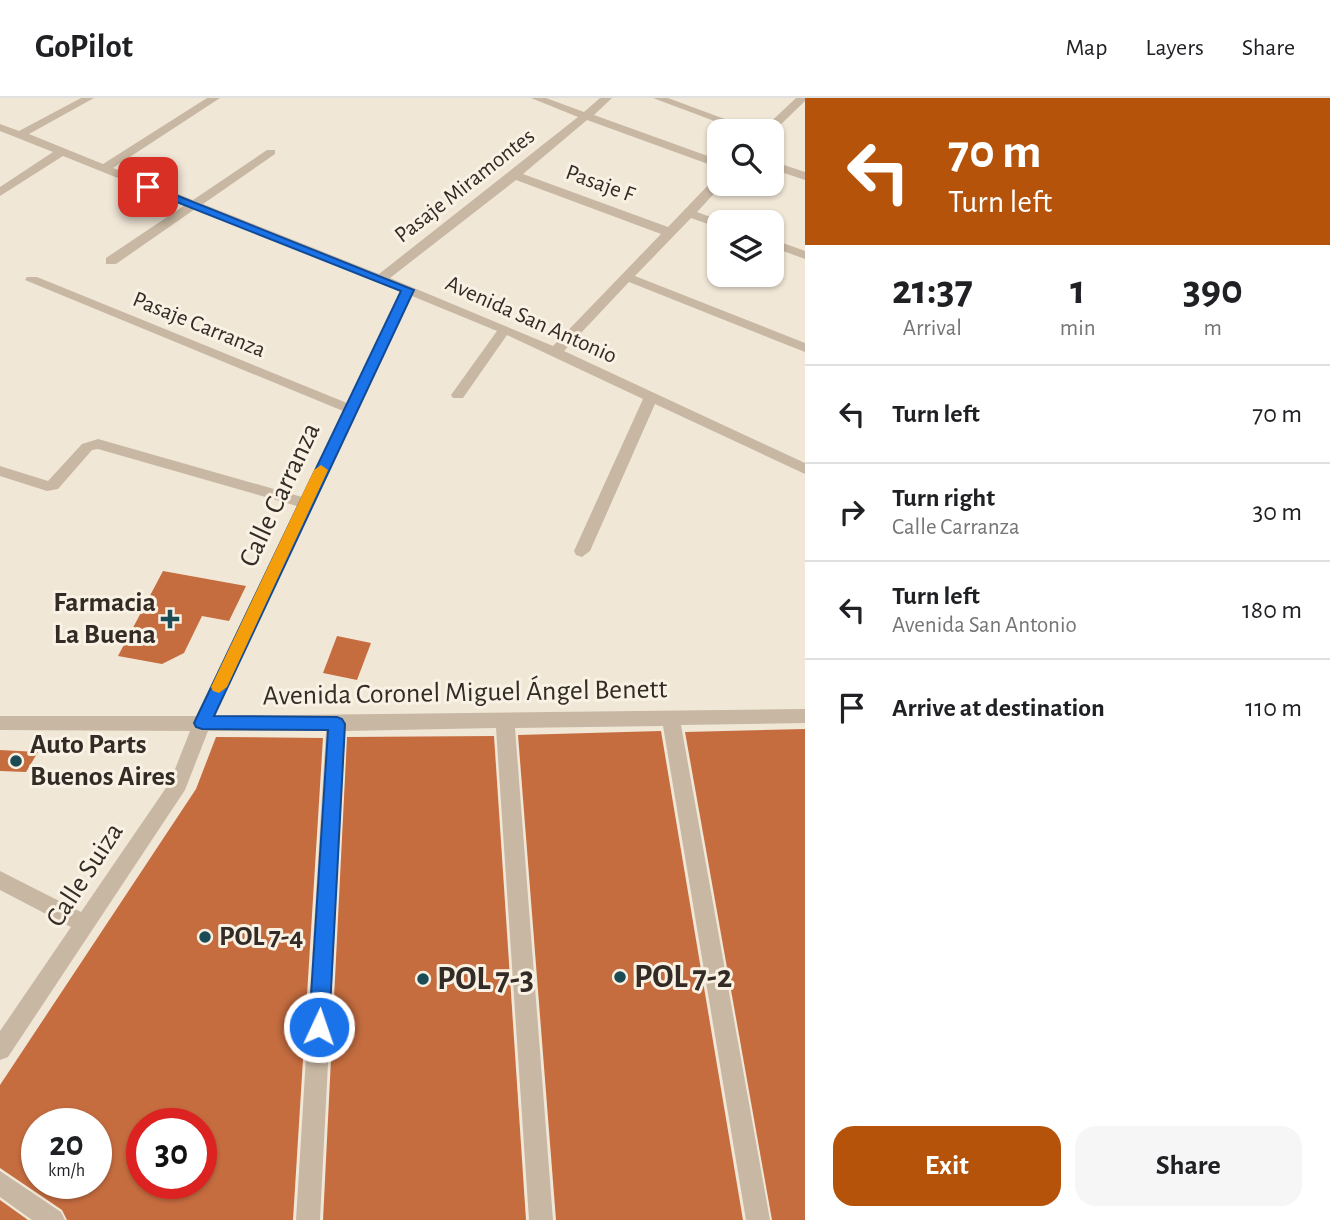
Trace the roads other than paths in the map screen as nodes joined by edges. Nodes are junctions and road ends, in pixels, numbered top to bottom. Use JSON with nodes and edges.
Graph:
{"nodes":[{"id":1,"x":89,"y":98,"type":"edge"},
{"id":2,"x":215,"y":98,"type":"edge"},
{"id":3,"x":537,"y":98,"type":"edge"},
{"id":4,"x":607,"y":98,"type":"edge"},
{"id":5,"x":658,"y":98,"type":"edge"},
{"id":6,"x":801,"y":104,"type":"edge"},
{"id":7,"x":585,"y":117,"type":"junction"},
{"id":8,"x":717,"y":119,"type":"edge"},
{"id":9,"x":782,"y":119,"type":"edge"},
{"id":10,"x":0,"y":127,"type":"edge"},
{"id":11,"x":19,"y":135,"type":"junction"},
{"id":12,"x":61,"y":152,"type":"junction"},
{"id":13,"x":271,"y":152,"type":"dead end"},
{"id":14,"x":707,"y":160,"type":"edge"},
{"id":15,"x":784,"y":168,"type":"edge"},
{"id":16,"x":104,"y":169,"type":"junction"},
{"id":17,"x":515,"y":175,"type":"junction"},
{"id":18,"x":805,"y":176,"type":"edge"},
{"id":19,"x":0,"y":192,"type":"edge"},
{"id":20,"x":707,"y":194,"type":"edge"},
{"id":21,"x":192,"y":205,"type":"junction"},
{"id":22,"x":689,"y":214,"type":"junction"},
{"id":23,"x":707,"y":220,"type":"edge"},
{"id":24,"x":671,"y":233,"type":"junction"},
{"id":25,"x":784,"y":247,"type":"edge"},
{"id":26,"x":805,"y":255,"type":"edge"},
{"id":27,"x":111,"y":261,"type":"dead end"},
{"id":28,"x":627,"y":277,"type":"junction"},
{"id":29,"x":382,"y":279,"type":"junction"},
{"id":30,"x":32,"y":280,"type":"dead end"},
{"id":31,"x":408,"y":290,"type":"junction"},
{"id":32,"x":505,"y":329,"type":"junction"},
{"id":33,"x":805,"y":348,"type":"edge"},
{"id":34,"x":556,"y":351,"type":"junction"},
{"id":35,"x":458,"y":394,"type":"dead end"},
{"id":36,"x":652,"y":397,"type":"junction"},
{"id":37,"x":350,"y":409,"type":"junction"},
{"id":38,"x":805,"y":469,"type":"edge"},
{"id":39,"x":0,"y":471,"type":"edge"},
{"id":40,"x":306,"y":503,"type":"junction"},
{"id":41,"x":582,"y":551,"type":"dead end"},
{"id":42,"x":805,"y":716,"type":"edge"},
{"id":43,"x":671,"y":719,"type":"junction"},
{"id":44,"x":505,"y":721,"type":"junction"},
{"id":45,"x":0,"y":723,"type":"edge"},
{"id":46,"x":202,"y":723,"type":"junction"},
{"id":47,"x":337,"y":724,"type":"junction"},
{"id":48,"x":0,"y":880,"type":"edge"},
{"id":49,"x":86,"y":925,"type":"junction"},
{"id":50,"x":0,"y":1050,"type":"edge"},
{"id":51,"x":0,"y":1183,"type":"edge"},
{"id":52,"x":52,"y":1220,"type":"edge"},
{"id":53,"x":308,"y":1220,"type":"edge"},
{"id":54,"x":541,"y":1220,"type":"edge"},
{"id":55,"x":758,"y":1220,"type":"edge"}],
"edges":[{"from":1,"to":11,"type":"street"},
{"from":2,"to":16,"type":"street"},
{"from":3,"to":7,"type":"street"},
{"from":4,"to":7,"type":"street","name":"Pasaje Miramontes"},
{"from":5,"to":8,"type":"street"},
{"from":6,"to":9,"type":"street"},
{"from":7,"to":14,"type":"street"},
{"from":7,"to":17,"type":"street","name":"Pasaje Miramontes"},
{"from":10,"to":11,"type":"street","name":"Avenida San Antonio"},
{"from":11,"to":12,"type":"street","name":"Avenida San Antonio"},
{"from":12,"to":16,"type":"street","name":"Avenida San Antonio"},
{"from":12,"to":19,"type":"street"},
{"from":13,"to":21,"type":"street"},
{"from":15,"to":18,"type":"street"},
{"from":16,"to":21,"type":"street","name":"Avenida San Antonio"},
{"from":17,"to":24,"type":"street","name":"Pasaje F"},
{"from":17,"to":29,"type":"street","name":"Pasaje Miramontes"},
{"from":20,"to":22,"type":"street"},
{"from":21,"to":27,"type":"street"},
{"from":21,"to":29,"type":"street","name":"Avenida San Antonio"},
{"from":22,"to":23,"type":"street"},
{"from":22,"to":24,"type":"street"},
{"from":24,"to":28,"type":"street"},
{"from":25,"to":26,"type":"street"},
{"from":28,"to":33,"type":"street"},
{"from":28,"to":34,"type":"street"},
{"from":29,"to":31,"type":"street","name":"Avenida San Antonio"},
{"from":30,"to":37,"type":"street","name":"Pasaje Carranza"},
{"from":31,"to":32,"type":"street","name":"Avenida San Antonio"},
{"from":31,"to":37,"type":"street","name":"Calle Carranza"},
{"from":32,"to":34,"type":"street","name":"Avenida San Antonio"},
{"from":32,"to":35,"type":"street"},
{"from":34,"to":36,"type":"street","name":"Avenida San Antonio"},
{"from":36,"to":38,"type":"street","name":"Avenida San Antonio"},
{"from":36,"to":41,"type":"street"},
{"from":37,"to":40,"type":"street","name":"Calle Carranza"},
{"from":39,"to":40,"type":"street"},
{"from":40,"to":46,"type":"street","name":"Calle Carranza"},
{"from":42,"to":43,"type":"street","name":"Avenida Coronel Miguel Ángel Benett"},
{"from":43,"to":44,"type":"street","name":"Avenida Coronel Miguel Ángel Benett"},
{"from":43,"to":55,"type":"street"},
{"from":44,"to":47,"type":"street","name":"Avenida Coronel Miguel Ángel Benett"},
{"from":44,"to":54,"type":"street"},
{"from":45,"to":46,"type":"street","name":"Avenida Coronel Miguel Ángel Benett"},
{"from":46,"to":47,"type":"street","name":"Avenida Coronel Miguel Ángel Benett"},
{"from":46,"to":49,"type":"street","name":"Calle Suiza"},
{"from":47,"to":53,"type":"street"},
{"from":48,"to":49,"type":"street"},
{"from":49,"to":50,"type":"street","name":"Calle Suiza"},
{"from":51,"to":52,"type":"street"}]}
